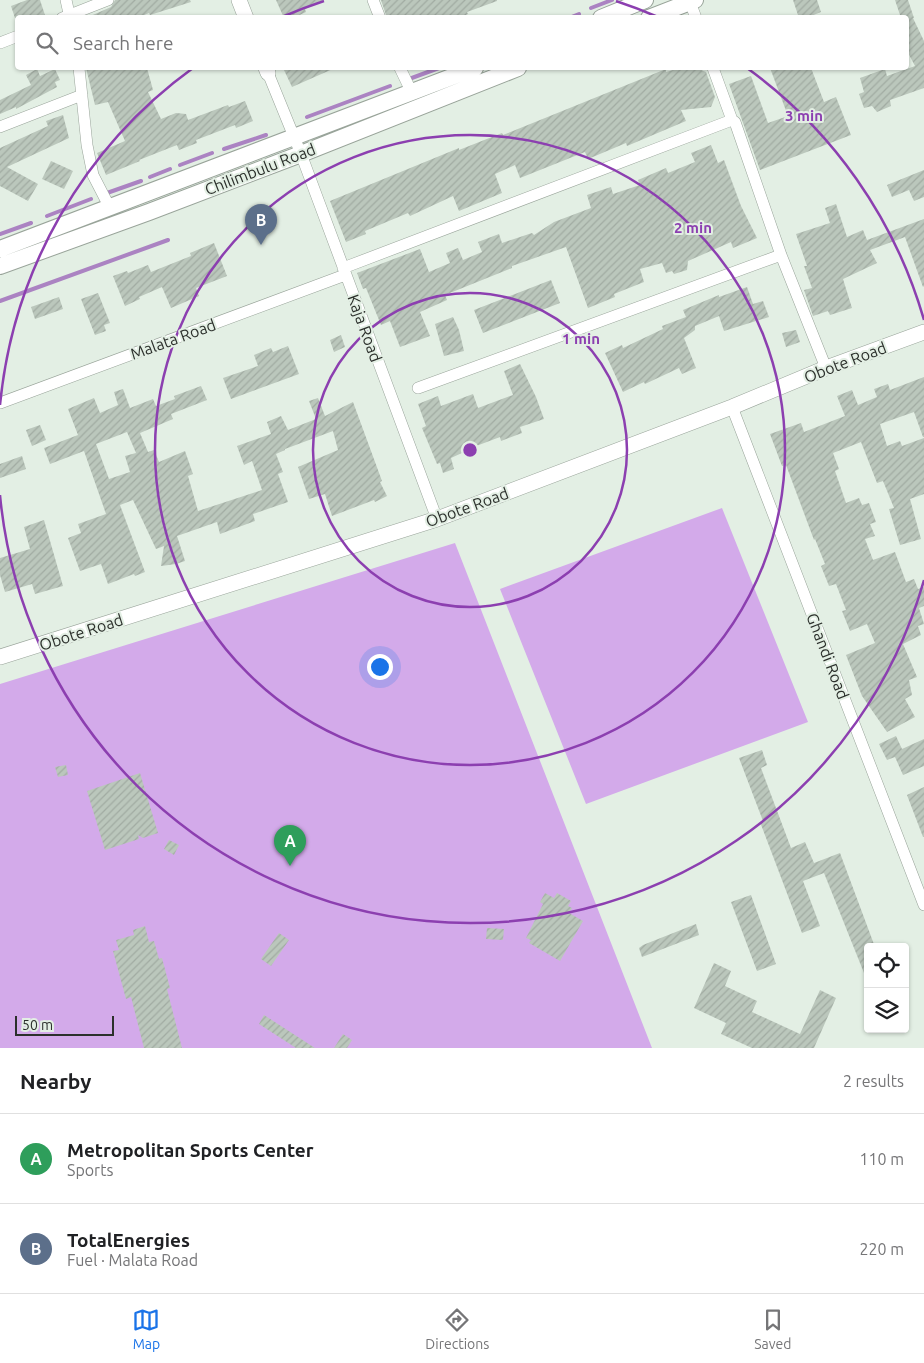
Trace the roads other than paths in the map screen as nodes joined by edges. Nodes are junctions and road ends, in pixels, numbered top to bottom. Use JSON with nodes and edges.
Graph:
{"nodes":[{"id":1,"x":66,"y":0,"type":"edge"},
{"id":2,"x":108,"y":0,"type":"edge"},
{"id":3,"x":239,"y":0,"type":"edge"},
{"id":4,"x":373,"y":0,"type":"edge"},
{"id":5,"x":645,"y":0,"type":"edge"},
{"id":6,"x":693,"y":1,"type":"edge"},
{"id":7,"x":67,"y":15,"type":"edge"},
{"id":8,"x":72,"y":15,"type":"edge"},
{"id":9,"x":245,"y":15,"type":"edge"},
{"id":10,"x":379,"y":15,"type":"edge"},
{"id":11,"x":608,"y":15,"type":"edge"},
{"id":12,"x":657,"y":15,"type":"edge"},
{"id":13,"x":695,"y":15,"type":"edge"},
{"id":14,"x":15,"y":37,"type":"edge"},
{"id":15,"x":0,"y":43,"type":"edge"},
{"id":16,"x":79,"y":70,"type":"edge"},
{"id":17,"x":267,"y":70,"type":"edge"},
{"id":18,"x":401,"y":70,"type":"edge"},
{"id":19,"x":470,"y":70,"type":"edge"},
{"id":20,"x":513,"y":70,"type":"edge"},
{"id":21,"x":714,"y":70,"type":"edge"},
{"id":22,"x":412,"y":93,"type":"junction"},
{"id":23,"x":82,"y":95,"type":"junction"},
{"id":24,"x":732,"y":120,"type":"junction"},
{"id":25,"x":0,"y":127,"type":"edge"},
{"id":26,"x":294,"y":138,"type":"junction"},
{"id":27,"x":301,"y":154,"type":"junction"},
{"id":28,"x":110,"y":208,"type":"junction"},
{"id":29,"x":0,"y":249,"type":"edge"},
{"id":30,"x":781,"y":254,"type":"junction"},
{"id":31,"x":0,"y":266,"type":"edge"},
{"id":32,"x":344,"y":272,"type":"junction"},
{"id":33,"x":924,"y":332,"type":"edge"},
{"id":34,"x":826,"y":368,"type":"junction"},
{"id":35,"x":418,"y":388,"type":"dead end"},
{"id":36,"x":0,"y":403,"type":"edge"},
{"id":37,"x":732,"y":407,"type":"junction"},
{"id":38,"x":437,"y":519,"type":"junction"},
{"id":39,"x":0,"y":657,"type":"edge"},
{"id":40,"x":924,"y":904,"type":"edge"}],
"edges":[{"from":1,"to":7,"type":"street"},
{"from":2,"to":8,"type":"street"},
{"from":3,"to":9,"type":"street"},
{"from":4,"to":10,"type":"street"},
{"from":5,"to":11,"type":"main road"},
{"from":6,"to":12,"type":"main road"},
{"from":6,"to":13,"type":"street"},
{"from":14,"to":15,"type":"street"},
{"from":16,"to":23,"type":"street"},
{"from":17,"to":26,"type":"street","name":"Kaja Road"},
{"from":18,"to":22,"type":"street"},
{"from":19,"to":22,"type":"main road","name":"Chilimbulu Road"},
{"from":20,"to":27,"type":"main road","name":"Chilimbulu Road"},
{"from":21,"to":24,"type":"street"},
{"from":22,"to":26,"type":"main road","name":"Chilimbulu Road"},
{"from":23,"to":25,"type":"street"},
{"from":23,"to":28,"type":"street"},
{"from":24,"to":30,"type":"street"},
{"from":24,"to":32,"type":"street","name":"Malata Road"},
{"from":26,"to":27,"type":"street","name":"Kaja Road"},
{"from":26,"to":28,"type":"main road","name":"Chilimbulu Road"},
{"from":27,"to":31,"type":"main road","name":"Chilimbulu Road"},
{"from":27,"to":32,"type":"street","name":"Kaja Road"},
{"from":28,"to":29,"type":"main road","name":"Chilimbulu Road"},
{"from":30,"to":34,"type":"street"},
{"from":30,"to":35,"type":"street"},
{"from":32,"to":36,"type":"street","name":"Malata Road"},
{"from":32,"to":38,"type":"street","name":"Kaja Road"},
{"from":33,"to":34,"type":"street","name":"Obote Road"},
{"from":34,"to":37,"type":"street","name":"Obote Road"},
{"from":37,"to":38,"type":"street","name":"Obote Road"},
{"from":37,"to":40,"type":"street","name":"Ghandi Road"},
{"from":38,"to":39,"type":"street","name":"Obote Road"}]}
